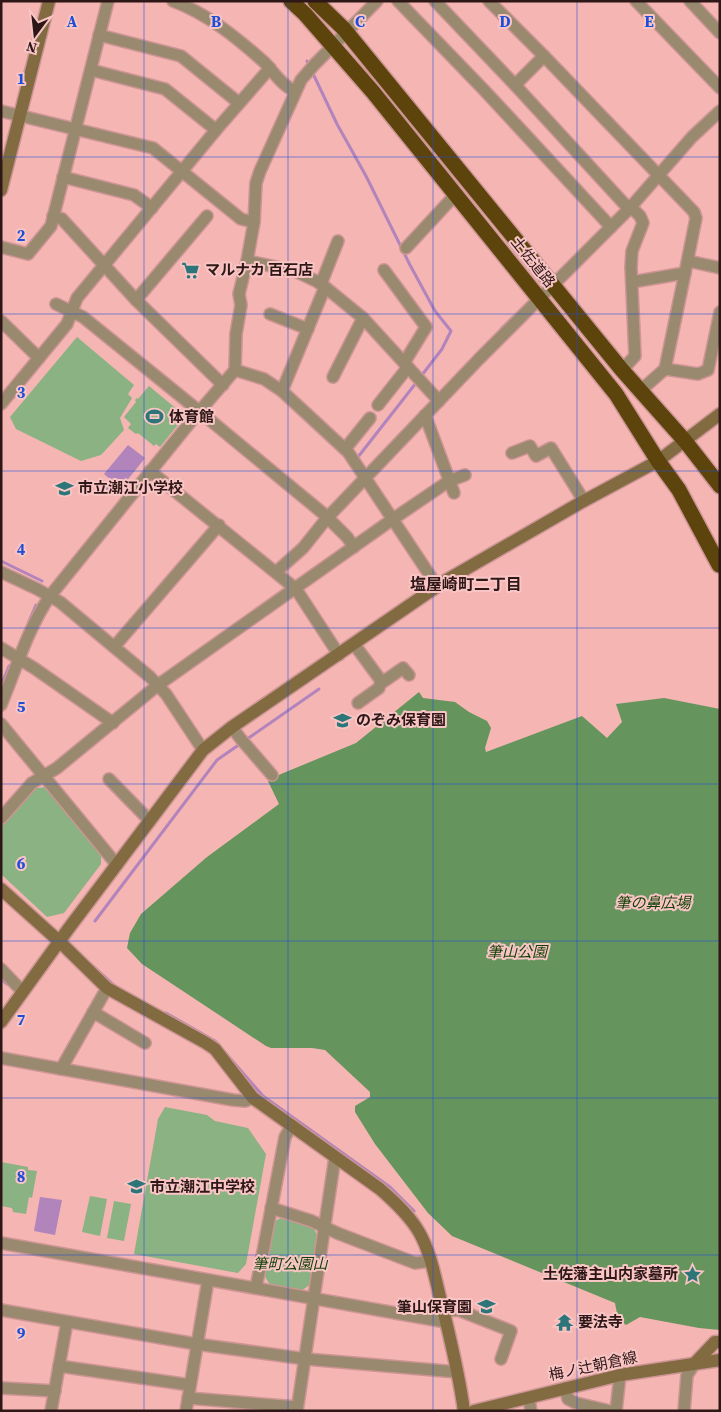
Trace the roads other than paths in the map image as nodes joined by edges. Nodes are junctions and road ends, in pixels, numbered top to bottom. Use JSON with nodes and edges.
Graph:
{"nodes":[{"id":1,"x":49,"y":1,"type":"edge"},
{"id":2,"x":108,"y":1,"type":"edge"},
{"id":3,"x":173,"y":1,"type":"edge"},
{"id":4,"x":291,"y":1,"type":"edge"},
{"id":5,"x":315,"y":1,"type":"edge"},
{"id":6,"x":377,"y":1,"type":"edge"},
{"id":7,"x":398,"y":1,"type":"edge"},
{"id":8,"x":435,"y":1,"type":"edge"},
{"id":9,"x":489,"y":1,"type":"edge"},
{"id":10,"x":636,"y":1,"type":"edge"},
{"id":11,"x":690,"y":1,"type":"edge"},
{"id":12,"x":346,"y":32,"type":"junction"},
{"id":13,"x":720,"y":33,"type":"edge"},
{"id":14,"x":99,"y":35,"type":"junction"},
{"id":15,"x":333,"y":46,"type":"junction"},
{"id":16,"x":544,"y":56,"type":"junction"},
{"id":17,"x":270,"y":68,"type":"junction"},
{"id":18,"x":91,"y":70,"type":"junction"},
{"id":19,"x":515,"y":85,"type":"junction"},
{"id":20,"x":720,"y":88,"type":"edge"},
{"id":21,"x":295,"y":91,"type":"junction"},
{"id":22,"x":239,"y":103,"type":"junction"},
{"id":23,"x":1,"y":111,"type":"edge"},
{"id":24,"x":720,"y":111,"type":"edge"},
{"id":25,"x":20,"y":115,"type":"junction"},
{"id":26,"x":76,"y":129,"type":"junction"},
{"id":27,"x":216,"y":130,"type":"junction"},
{"id":28,"x":182,"y":172,"type":"junction"},
{"id":29,"x":658,"y":175,"type":"junction"},
{"id":30,"x":63,"y":176,"type":"junction"},
{"id":31,"x":1,"y":190,"type":"edge"},
{"id":32,"x":456,"y":194,"type":"junction"},
{"id":33,"x":152,"y":208,"type":"junction"},
{"id":34,"x":630,"y":208,"type":"junction"},
{"id":35,"x":53,"y":216,"type":"junction"},
{"id":36,"x":207,"y":216,"type":"dead end"},
{"id":37,"x":254,"y":222,"type":"junction"},
{"id":38,"x":611,"y":228,"type":"junction"},
{"id":39,"x":338,"y":241,"type":"dead end"},
{"id":40,"x":1,"y":247,"type":"edge"},
{"id":41,"x":406,"y":248,"type":"dead end"},
{"id":42,"x":248,"y":261,"type":"junction"},
{"id":43,"x":688,"y":261,"type":"junction"},
{"id":44,"x":104,"y":266,"type":"junction"},
{"id":45,"x":720,"y":268,"type":"edge"},
{"id":46,"x":384,"y":270,"type":"dead end"},
{"id":47,"x":686,"y":274,"type":"junction"},
{"id":48,"x":632,"y":282,"type":"junction"},
{"id":49,"x":323,"y":286,"type":"junction"},
{"id":50,"x":554,"y":286,"type":"junction"},
{"id":51,"x":540,"y":298,"type":"junction"},
{"id":52,"x":136,"y":300,"type":"junction"},
{"id":53,"x":56,"y":304,"type":"dead end"},
{"id":54,"x":72,"y":311,"type":"junction"},
{"id":55,"x":720,"y":312,"type":"edge"},
{"id":56,"x":270,"y":314,"type":"dead end"},
{"id":57,"x":363,"y":318,"type":"junction"},
{"id":58,"x":1,"y":321,"type":"edge"},
{"id":59,"x":308,"y":329,"type":"junction"},
{"id":60,"x":38,"y":358,"type":"junction"},
{"id":61,"x":406,"y":365,"type":"junction"},
{"id":62,"x":666,"y":369,"type":"junction"},
{"id":63,"x":235,"y":370,"type":"junction"},
{"id":64,"x":622,"y":370,"type":"junction"},
{"id":65,"x":334,"y":377,"type":"dead end"},
{"id":66,"x":223,"y":384,"type":"junction"},
{"id":67,"x":640,"y":390,"type":"junction"},
{"id":68,"x":282,"y":392,"type":"junction"},
{"id":69,"x":439,"y":401,"type":"junction"},
{"id":70,"x":1,"y":404,"type":"edge"},
{"id":71,"x":378,"y":405,"type":"dead end"},
{"id":72,"x":200,"y":411,"type":"junction"},
{"id":73,"x":720,"y":414,"type":"edge"},
{"id":74,"x":425,"y":415,"type":"junction"},
{"id":75,"x":370,"y":418,"type":"dead end"},
{"id":76,"x":684,"y":441,"type":"junction"},
{"id":77,"x":345,"y":449,"type":"junction"},
{"id":78,"x":512,"y":453,"type":"dead end"},
{"id":79,"x":658,"y":461,"type":"junction"},
{"id":80,"x":150,"y":471,"type":"junction"},
{"id":81,"x":465,"y":475,"type":"dead end"},
{"id":82,"x":366,"y":476,"type":"junction"},
{"id":83,"x":449,"y":481,"type":"junction"},
{"id":84,"x":720,"y":486,"type":"edge"},
{"id":85,"x":454,"y":493,"type":"dead end"},
{"id":86,"x":584,"y":501,"type":"junction"},
{"id":87,"x":327,"y":518,"type":"junction"},
{"id":88,"x":393,"y":519,"type":"junction"},
{"id":89,"x":219,"y":525,"type":"junction"},
{"id":90,"x":354,"y":547,"type":"junction"},
{"id":91,"x":719,"y":564,"type":"edge"},
{"id":92,"x":1,"y":572,"type":"edge"},
{"id":93,"x":276,"y":572,"type":"junction"},
{"id":94,"x":437,"y":586,"type":"junction"},
{"id":95,"x":296,"y":589,"type":"junction"},
{"id":96,"x":50,"y":596,"type":"junction"},
{"id":97,"x":354,"y":644,"type":"junction"},
{"id":98,"x":114,"y":647,"type":"junction"},
{"id":99,"x":1,"y":648,"type":"edge"},
{"id":100,"x":339,"y":655,"type":"junction"},
{"id":101,"x":20,"y":659,"type":"junction"},
{"id":102,"x":408,"y":675,"type":"dead end"},
{"id":103,"x":382,"y":682,"type":"junction"},
{"id":104,"x":158,"y":685,"type":"junction"},
{"id":105,"x":358,"y":703,"type":"dead end"},
{"id":106,"x":1,"y":705,"type":"edge"},
{"id":107,"x":113,"y":723,"type":"junction"},
{"id":108,"x":1,"y":724,"type":"edge"},
{"id":109,"x":232,"y":727,"type":"junction"},
{"id":110,"x":203,"y":750,"type":"junction"},
{"id":111,"x":44,"y":775,"type":"junction"},
{"id":112,"x":272,"y":775,"type":"dead end"},
{"id":113,"x":109,"y":779,"type":"dead end"},
{"id":114,"x":1,"y":818,"type":"edge"},
{"id":115,"x":150,"y":821,"type":"junction"},
{"id":116,"x":118,"y":865,"type":"junction"},
{"id":117,"x":1,"y":890,"type":"edge"},
{"id":118,"x":60,"y":942,"type":"junction"},
{"id":119,"x":1,"y":969,"type":"edge"},
{"id":120,"x":107,"y":988,"type":"junction"},
{"id":121,"x":24,"y":992,"type":"junction"},
{"id":122,"x":93,"y":1012,"type":"junction"},
{"id":123,"x":1,"y":1022,"type":"edge"},
{"id":124,"x":145,"y":1043,"type":"dead end"},
{"id":125,"x":1,"y":1058,"type":"edge"},
{"id":126,"x":61,"y":1069,"type":"junction"},
{"id":127,"x":253,"y":1098,"type":"junction"},
{"id":128,"x":292,"y":1125,"type":"junction"},
{"id":129,"x":334,"y":1157,"type":"junction"},
{"id":130,"x":271,"y":1208,"type":"junction"},
{"id":131,"x":325,"y":1227,"type":"junction"},
{"id":132,"x":1,"y":1243,"type":"edge"},
{"id":133,"x":431,"y":1261,"type":"junction"},
{"id":134,"x":208,"y":1280,"type":"junction"},
{"id":135,"x":256,"y":1288,"type":"junction"},
{"id":136,"x":314,"y":1299,"type":"junction"},
{"id":137,"x":1,"y":1310,"type":"edge"},
{"id":138,"x":445,"y":1316,"type":"junction"},
{"id":139,"x":67,"y":1322,"type":"junction"},
{"id":140,"x":720,"y":1342,"type":"edge"},
{"id":141,"x":196,"y":1344,"type":"junction"},
{"id":142,"x":306,"y":1359,"type":"junction"},
{"id":143,"x":500,"y":1360,"type":"dead end"},
{"id":144,"x":720,"y":1360,"type":"edge"},
{"id":145,"x":695,"y":1363,"type":"junction"},
{"id":146,"x":60,"y":1366,"type":"junction"},
{"id":147,"x":458,"y":1372,"type":"junction"},
{"id":148,"x":620,"y":1376,"type":"junction"},
{"id":149,"x":190,"y":1385,"type":"junction"},
{"id":150,"x":1,"y":1388,"type":"edge"},
{"id":151,"x":565,"y":1388,"type":"junction"},
{"id":152,"x":55,"y":1391,"type":"junction"},
{"id":153,"x":188,"y":1398,"type":"junction"},
{"id":154,"x":529,"y":1398,"type":"junction"},
{"id":155,"x":297,"y":1409,"type":"edge"},
{"id":156,"x":51,"y":1411,"type":"edge"},
{"id":157,"x":186,"y":1411,"type":"edge"},
{"id":158,"x":464,"y":1411,"type":"edge"},
{"id":159,"x":474,"y":1411,"type":"edge"},
{"id":160,"x":531,"y":1411,"type":"edge"},
{"id":161,"x":610,"y":1411,"type":"edge"},
{"id":162,"x":616,"y":1411,"type":"edge"},
{"id":163,"x":684,"y":1411,"type":"edge"}],
"edges":[{"from":1,"to":25,"type":"street"},
{"from":2,"to":14,"type":"street"},
{"from":3,"to":17,"type":"street"},
{"from":4,"to":15,"type":"highway","name":"土佐道路"},
{"from":5,"to":12,"type":"highway","name":"土佐道路"},
{"from":6,"to":12,"type":"street"},
{"from":7,"to":38,"type":"street"},
{"from":8,"to":19,"type":"street"},
{"from":9,"to":16,"type":"street"},
{"from":10,"to":20,"type":"street"},
{"from":11,"to":13,"type":"street"},
{"from":12,"to":15,"type":"street"},
{"from":12,"to":50,"type":"highway","name":"土佐道路"},
{"from":14,"to":18,"type":"street"},
{"from":14,"to":22,"type":"street"},
{"from":15,"to":21,"type":"street"},
{"from":15,"to":32,"type":"highway","name":"土佐道路"},
{"from":16,"to":19,"type":"street"},
{"from":16,"to":29,"type":"street"},
{"from":17,"to":21,"type":"street"},
{"from":17,"to":22,"type":"street"},
{"from":18,"to":26,"type":"street"},
{"from":18,"to":27,"type":"street"},
{"from":19,"to":34,"type":"street"},
{"from":21,"to":37,"type":"street"},
{"from":22,"to":27,"type":"street"},
{"from":23,"to":25,"type":"street"},
{"from":24,"to":29,"type":"street"},
{"from":25,"to":26,"type":"street"},
{"from":25,"to":31,"type":"street"},
{"from":26,"to":28,"type":"street"},
{"from":26,"to":30,"type":"street"},
{"from":27,"to":28,"type":"street"},
{"from":28,"to":33,"type":"street"},
{"from":28,"to":37,"type":"street"},
{"from":29,"to":34,"type":"street"},
{"from":29,"to":43,"type":"street"},
{"from":30,"to":33,"type":"street"},
{"from":30,"to":35,"type":"street"},
{"from":32,"to":41,"type":"street"},
{"from":32,"to":51,"type":"highway","name":"土佐道路"},
{"from":33,"to":44,"type":"street"},
{"from":34,"to":38,"type":"street"},
{"from":34,"to":48,"type":"street"},
{"from":35,"to":40,"type":"street"},
{"from":35,"to":44,"type":"street"},
{"from":36,"to":52,"type":"street"},
{"from":37,"to":42,"type":"street"},
{"from":38,"to":50,"type":"street"},
{"from":39,"to":49,"type":"street"},
{"from":42,"to":49,"type":"street"},
{"from":42,"to":63,"type":"street"},
{"from":43,"to":45,"type":"street"},
{"from":43,"to":47,"type":"street"},
{"from":44,"to":52,"type":"street"},
{"from":44,"to":54,"type":"street"},
{"from":46,"to":61,"type":"street"},
{"from":47,"to":48,"type":"street"},
{"from":47,"to":62,"type":"street"},
{"from":48,"to":64,"type":"street"},
{"from":49,"to":57,"type":"street"},
{"from":49,"to":59,"type":"street"},
{"from":50,"to":51,"type":"street"},
{"from":50,"to":64,"type":"highway","name":"土佐道路"},
{"from":51,"to":69,"type":"street"},
{"from":51,"to":79,"type":"highway","name":"土佐道路"},
{"from":52,"to":66,"type":"street"},
{"from":53,"to":54,"type":"street"},
{"from":54,"to":60,"type":"street"},
{"from":54,"to":72,"type":"street"},
{"from":55,"to":62,"type":"street"},
{"from":56,"to":59,"type":"street"},
{"from":57,"to":61,"type":"street"},
{"from":57,"to":65,"type":"street"},
{"from":58,"to":60,"type":"street"},
{"from":59,"to":68,"type":"street"},
{"from":60,"to":70,"type":"street"},
{"from":61,"to":69,"type":"street"},
{"from":61,"to":71,"type":"street"},
{"from":62,"to":67,"type":"street"},
{"from":63,"to":66,"type":"street"},
{"from":63,"to":68,"type":"street"},
{"from":64,"to":67,"type":"highway","name":"土佐道路"},
{"from":66,"to":72,"type":"street"},
{"from":67,"to":76,"type":"highway","name":"土佐道路"},
{"from":68,"to":77,"type":"street"},
{"from":69,"to":74,"type":"street"},
{"from":72,"to":80,"type":"street"},
{"from":72,"to":87,"type":"street"},
{"from":73,"to":76,"type":"street"},
{"from":74,"to":82,"type":"street"},
{"from":74,"to":83,"type":"street"},
{"from":75,"to":77,"type":"street"},
{"from":76,"to":79,"type":"street"},
{"from":76,"to":84,"type":"highway","name":"土佐道路"},
{"from":77,"to":82,"type":"street"},
{"from":78,"to":86,"type":"street"},
{"from":79,"to":86,"type":"street"},
{"from":79,"to":91,"type":"highway","name":"土佐道路"},
{"from":80,"to":89,"type":"street"},
{"from":80,"to":96,"type":"street"},
{"from":81,"to":83,"type":"street"},
{"from":82,"to":87,"type":"street"},
{"from":82,"to":88,"type":"street"},
{"from":83,"to":85,"type":"street"},
{"from":83,"to":88,"type":"street"},
{"from":86,"to":94,"type":"street"},
{"from":87,"to":90,"type":"street"},
{"from":87,"to":93,"type":"street"},
{"from":88,"to":90,"type":"street"},
{"from":88,"to":94,"type":"street"},
{"from":89,"to":93,"type":"street"},
{"from":89,"to":98,"type":"street"},
{"from":90,"to":95,"type":"street"},
{"from":92,"to":96,"type":"street"},
{"from":93,"to":95,"type":"street"},
{"from":94,"to":97,"type":"street"},
{"from":95,"to":100,"type":"street"},
{"from":95,"to":104,"type":"street"},
{"from":96,"to":98,"type":"street"},
{"from":96,"to":101,"type":"street"},
{"from":97,"to":100,"type":"street"},
{"from":97,"to":103,"type":"street"},
{"from":98,"to":104,"type":"street"},
{"from":99,"to":101,"type":"street"},
{"from":100,"to":109,"type":"street"},
{"from":101,"to":106,"type":"street"},
{"from":101,"to":107,"type":"street"},
{"from":102,"to":103,"type":"street"},
{"from":103,"to":105,"type":"street"},
{"from":104,"to":107,"type":"street"},
{"from":104,"to":110,"type":"street"},
{"from":107,"to":111,"type":"street"},
{"from":108,"to":111,"type":"street"},
{"from":109,"to":110,"type":"street"},
{"from":109,"to":112,"type":"street"},
{"from":110,"to":115,"type":"street"},
{"from":111,"to":114,"type":"street"},
{"from":111,"to":116,"type":"street"},
{"from":113,"to":115,"type":"street"},
{"from":115,"to":116,"type":"street"},
{"from":116,"to":118,"type":"street"},
{"from":117,"to":118,"type":"street"},
{"from":118,"to":120,"type":"street"},
{"from":118,"to":121,"type":"street"},
{"from":119,"to":121,"type":"street"},
{"from":120,"to":122,"type":"street"},
{"from":120,"to":127,"type":"street"},
{"from":121,"to":123,"type":"street"},
{"from":122,"to":124,"type":"street"},
{"from":122,"to":126,"type":"street"},
{"from":125,"to":126,"type":"street"},
{"from":126,"to":127,"type":"street"},
{"from":127,"to":128,"type":"street"},
{"from":128,"to":129,"type":"street"},
{"from":128,"to":130,"type":"street"},
{"from":129,"to":131,"type":"street"},
{"from":129,"to":133,"type":"street"},
{"from":130,"to":131,"type":"street"},
{"from":130,"to":135,"type":"street"},
{"from":131,"to":133,"type":"street"},
{"from":131,"to":136,"type":"street"},
{"from":132,"to":134,"type":"street"},
{"from":133,"to":138,"type":"street"},
{"from":134,"to":135,"type":"street"},
{"from":134,"to":141,"type":"street"},
{"from":135,"to":136,"type":"street"},
{"from":136,"to":138,"type":"street"},
{"from":136,"to":142,"type":"street"},
{"from":137,"to":139,"type":"street"},
{"from":138,"to":143,"type":"street"},
{"from":138,"to":147,"type":"street"},
{"from":139,"to":141,"type":"street"},
{"from":139,"to":146,"type":"street"},
{"from":140,"to":145,"type":"street"},
{"from":141,"to":142,"type":"street"},
{"from":141,"to":149,"type":"street"},
{"from":142,"to":147,"type":"street"},
{"from":142,"to":155,"type":"street"},
{"from":144,"to":145,"type":"street","name":"梅ノ辻朝倉線"},
{"from":145,"to":148,"type":"street","name":"梅ノ辻朝倉線"},
{"from":145,"to":163,"type":"street"},
{"from":146,"to":149,"type":"street"},
{"from":146,"to":152,"type":"street"},
{"from":147,"to":158,"type":"street"},
{"from":148,"to":151,"type":"street","name":"梅ノ辻朝倉線"},
{"from":148,"to":162,"type":"street"},
{"from":149,"to":153,"type":"street"},
{"from":150,"to":152,"type":"street"},
{"from":151,"to":154,"type":"street","name":"梅ノ辻朝倉線"},
{"from":151,"to":161,"type":"street"},
{"from":152,"to":156,"type":"street"},
{"from":153,"to":155,"type":"street"},
{"from":153,"to":157,"type":"street"},
{"from":154,"to":159,"type":"street","name":"梅ノ辻朝倉線"},
{"from":154,"to":160,"type":"street"}]}
